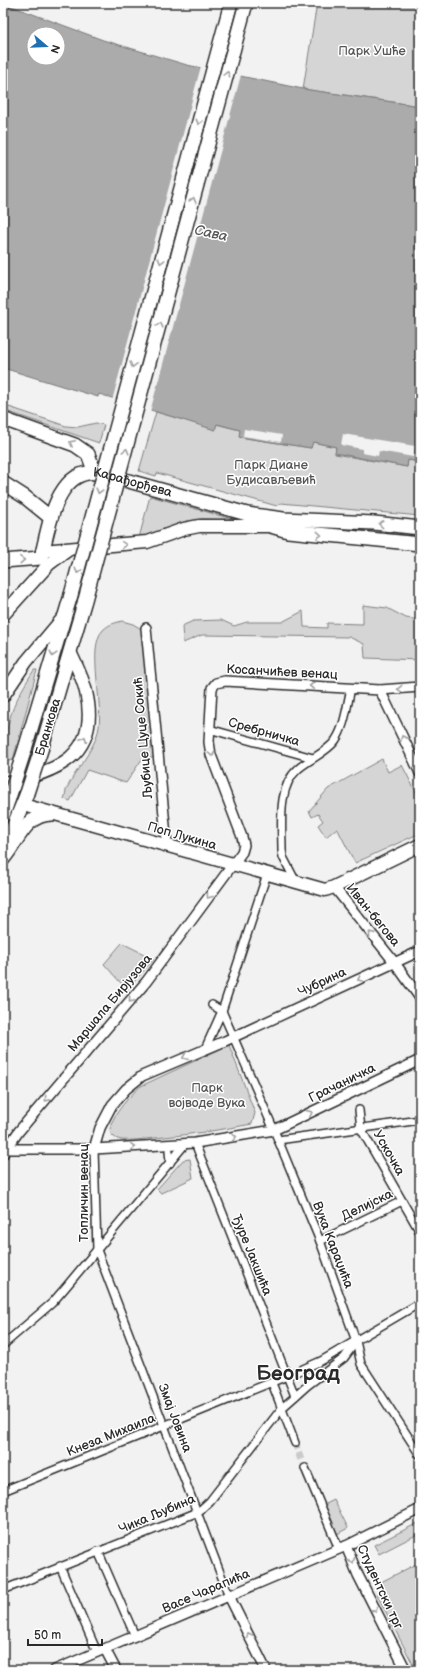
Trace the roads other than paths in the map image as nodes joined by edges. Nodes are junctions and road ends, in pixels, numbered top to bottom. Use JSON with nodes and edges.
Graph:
{"nodes":[{"id":1,"x":231,"y":3,"type":"edge"},
{"id":2,"x":246,"y":3,"type":"edge"},
{"id":3,"x":3,"y":419,"type":"edge"},
{"id":4,"x":95,"y":472,"type":"junction"},
{"id":5,"x":3,"y":483,"type":"edge"},
{"id":6,"x":247,"y":514,"type":"junction"},
{"id":7,"x":51,"y":518,"type":"junction"},
{"id":8,"x":270,"y":526,"type":"junction"},
{"id":9,"x":420,"y":528,"type":"edge"},
{"id":10,"x":420,"y":544,"type":"edge"},
{"id":11,"x":71,"y":549,"type":"junction"},
{"id":12,"x":42,"y":555,"type":"junction"},
{"id":13,"x":3,"y":561,"type":"edge"},
{"id":14,"x":32,"y":583,"type":"junction"},
{"id":15,"x":3,"y":615,"type":"edge"},
{"id":16,"x":65,"y":616,"type":"junction"},
{"id":17,"x":146,"y":628,"type":"dead end"},
{"id":18,"x":70,"y":652,"type":"junction"},
{"id":19,"x":420,"y":687,"type":"edge"},
{"id":20,"x":351,"y":688,"type":"junction"},
{"id":21,"x":380,"y":690,"type":"junction"},
{"id":22,"x":3,"y":696,"type":"edge"},
{"id":23,"x":209,"y":729,"type":"junction"},
{"id":24,"x":313,"y":758,"type":"junction"},
{"id":25,"x":420,"y":773,"type":"edge"},
{"id":26,"x":3,"y":783,"type":"edge"},
{"id":27,"x":22,"y":805,"type":"junction"},
{"id":28,"x":52,"y":814,"type":"junction"},
{"id":29,"x":3,"y":815,"type":"edge"},
{"id":30,"x":167,"y":846,"type":"junction"},
{"id":31,"x":420,"y":846,"type":"edge"},
{"id":32,"x":3,"y":852,"type":"edge"},
{"id":33,"x":3,"y":859,"type":"edge"},
{"id":34,"x":232,"y":865,"type":"junction"},
{"id":35,"x":267,"y":874,"type":"junction"},
{"id":36,"x":296,"y":882,"type":"junction"},
{"id":37,"x":334,"y":887,"type":"junction"},
{"id":38,"x":420,"y":951,"type":"edge"},
{"id":39,"x":395,"y":963,"type":"junction"},
{"id":40,"x":420,"y":998,"type":"edge"},
{"id":41,"x":212,"y":1005,"type":"dead end"},
{"id":42,"x":222,"y":1011,"type":"junction"},
{"id":43,"x":234,"y":1037,"type":"junction"},
{"id":44,"x":205,"y":1049,"type":"junction"},
{"id":45,"x":420,"y":1060,"type":"edge"},
{"id":46,"x":359,"y":1110,"type":"dead end"},
{"id":47,"x":420,"y":1120,"type":"edge"},
{"id":48,"x":361,"y":1129,"type":"junction"},
{"id":49,"x":274,"y":1130,"type":"junction"},
{"id":50,"x":278,"y":1140,"type":"junction"},
{"id":51,"x":191,"y":1143,"type":"junction"},
{"id":52,"x":94,"y":1149,"type":"junction"},
{"id":53,"x":4,"y":1151,"type":"edge"},
{"id":54,"x":169,"y":1151,"type":"dead end"},
{"id":55,"x":170,"y":1163,"type":"junction"},
{"id":56,"x":402,"y":1201,"type":"junction"},
{"id":57,"x":420,"y":1232,"type":"edge"},
{"id":58,"x":320,"y":1241,"type":"junction"},
{"id":59,"x":97,"y":1250,"type":"junction"},
{"id":60,"x":420,"y":1303,"type":"edge"},
{"id":61,"x":356,"y":1341,"type":"junction"},
{"id":62,"x":3,"y":1345,"type":"edge"},
{"id":63,"x":287,"y":1376,"type":"junction"},
{"id":64,"x":274,"y":1384,"type":"junction"},
{"id":65,"x":291,"y":1389,"type":"junction"},
{"id":66,"x":282,"y":1408,"type":"junction"},
{"id":67,"x":165,"y":1426,"type":"junction"},
{"id":68,"x":295,"y":1443,"type":"tunnel mouth"},
{"id":69,"x":420,"y":1455,"type":"edge"},
{"id":70,"x":305,"y":1468,"type":"tunnel mouth"},
{"id":71,"x":3,"y":1490,"type":"edge"},
{"id":72,"x":420,"y":1509,"type":"edge"},
{"id":73,"x":198,"y":1512,"type":"junction"},
{"id":74,"x":342,"y":1548,"type":"junction"},
{"id":75,"x":98,"y":1551,"type":"junction"},
{"id":76,"x":60,"y":1566,"type":"junction"},
{"id":77,"x":3,"y":1590,"type":"edge"},
{"id":78,"x":230,"y":1596,"type":"junction"},
{"id":79,"x":135,"y":1636,"type":"junction"},
{"id":80,"x":101,"y":1650,"type":"junction"},
{"id":81,"x":55,"y":1670,"type":"edge"},
{"id":82,"x":116,"y":1670,"type":"edge"},
{"id":83,"x":266,"y":1670,"type":"edge"},
{"id":84,"x":406,"y":1670,"type":"edge"}],
"edges":[{"from":1,"to":16,"type":"main road","name":"Бранкова","one_way":true,"bridge":true},
{"from":18,"to":2,"type":"main road","name":"Бранкова","one_way":true,"bridge":true},
{"from":4,"to":3,"type":"main road","one_way":true},
{"from":4,"to":6,"type":"main road","name":"Карађорђева"},
{"from":4,"to":7,"type":"main road","name":"Карађорђева"},
{"from":5,"to":7,"type":"main road"},
{"from":6,"to":8,"type":"main road","name":"Карађорђева"},
{"from":9,"to":6,"type":"main road","name":"Карађорђева","one_way":true},
{"from":7,"to":12,"type":"main road","name":"Карађорђева"},
{"from":8,"to":10,"type":"main road","name":"Карађорђева","one_way":true},
{"from":11,"to":8,"type":"street","name":"Карађорђева","one_way":true},
{"from":11,"to":12,"type":"street","name":"Карађорђева"},
{"from":11,"to":14,"type":"street"},
{"from":13,"to":12,"type":"main road","name":"Карађорђева","one_way":true},
{"from":12,"to":14,"type":"street"},
{"from":14,"to":15,"type":"street"},
{"from":16,"to":22,"type":"street"},
{"from":16,"to":29,"type":"main road","name":"Бранкова","one_way":true,"bridge":true},
{"from":17,"to":30,"type":"street","name":"Љубице Цуце Сокић"},
{"from":26,"to":18,"type":"street","one_way":true},
{"from":18,"to":27,"type":"main road","name":"Бранкова","bridge":true},
{"from":19,"to":21,"type":"street","name":"Косанчићев венац","one_way":true},
{"from":20,"to":21,"type":"street","name":"Косанчићев венац"},
{"from":20,"to":23,"type":"street","name":"Косанчићев венац","one_way":true},
{"from":20,"to":24,"type":"street"},
{"from":25,"to":21,"type":"street","one_way":true},
{"from":23,"to":24,"type":"street","name":"Сребрничка"},
{"from":23,"to":34,"type":"street","name":"Косанчићев венац","one_way":true},
{"from":24,"to":36,"type":"street"},
{"from":27,"to":28,"type":"street","name":"Поп Лукина"},
{"from":27,"to":32,"type":"main road","name":"Бранкова"},
{"from":28,"to":30,"type":"street","name":"Поп Лукина"},
{"from":28,"to":33,"type":"main road"},
{"from":30,"to":34,"type":"street","name":"Поп Лукина"},
{"from":31,"to":37,"type":"street"},
{"from":34,"to":35,"type":"street","name":"Поп Лукина"},
{"from":34,"to":53,"type":"street","name":"Маршала Бирјузова","one_way":true},
{"from":35,"to":36,"type":"street","name":"Поп Лукина"},
{"from":35,"to":42,"type":"street"},
{"from":36,"to":37,"type":"street","name":"Поп Лукина"},
{"from":39,"to":37,"type":"street","name":"Иван-бегова","one_way":true},
{"from":38,"to":39,"type":"street","name":"Чубрина"},
{"from":39,"to":40,"type":"street","name":"Иван-бегова"},
{"from":39,"to":43,"type":"street","name":"Чубрина","one_way":true},
{"from":41,"to":42,"type":"street"},
{"from":42,"to":43,"type":"street"},
{"from":42,"to":44,"type":"street"},
{"from":43,"to":44,"type":"street","name":"Топличин венац"},
{"from":43,"to":49,"type":"street","name":"Вука Караџића"},
{"from":44,"to":52,"type":"street","name":"Топличин венац","one_way":true},
{"from":49,"to":45,"type":"street","name":"Грачаничка","one_way":true},
{"from":46,"to":48,"type":"street"},
{"from":47,"to":48,"type":"street"},
{"from":48,"to":50,"type":"street"},
{"from":48,"to":56,"type":"street","name":"Ускочка"},
{"from":49,"to":50,"type":"street","name":"Вука Караџића"},
{"from":51,"to":49,"type":"street","name":"Грачаничка","one_way":true},
{"from":50,"to":58,"type":"street","name":"Вука Караџића"},
{"from":52,"to":51,"type":"street","name":"Грачаничка","one_way":true},
{"from":51,"to":55,"type":"street"},
{"from":51,"to":63,"type":"street","name":"Ђуре Јакшића"},
{"from":52,"to":53,"type":"street","name":"Грачаничка"},
{"from":52,"to":59,"type":"street","name":"Топличин венац"},
{"from":54,"to":55,"type":"street"},
{"from":55,"to":59,"type":"street"},
{"from":56,"to":57,"type":"street","name":"Ускочка"},
{"from":56,"to":58,"type":"street","name":"Делијска"},
{"from":58,"to":61,"type":"street","name":"Вука Караџића"},
{"from":59,"to":62,"type":"street"},
{"from":59,"to":67,"type":"street","name":"Змај Јовина"},
{"from":60,"to":61,"type":"street","name":"Кнеза Михаила"},
{"from":61,"to":63,"type":"street","name":"Кнеза Михаила"},
{"from":61,"to":65,"type":"street","name":"Кнеза Михаила"},
{"from":61,"to":69,"type":"street","name":"Вука Караџића"},
{"from":63,"to":64,"type":"street","name":"Кнеза Михаила"},
{"from":63,"to":65,"type":"street","name":"Ђуре Јакшића"},
{"from":64,"to":66,"type":"street"},
{"from":64,"to":67,"type":"street","name":"Кнеза Михаила"},
{"from":65,"to":66,"type":"street","name":"Кнеза Михаила"},
{"from":66,"to":68,"type":"street"},
{"from":66,"to":73,"type":"street","name":"Чика Љубина"},
{"from":67,"to":71,"type":"street","name":"Кнеза Михаила"},
{"from":67,"to":73,"type":"street","name":"Змај Јовина"},
{"from":70,"to":74,"type":"street"},
{"from":72,"to":74,"type":"street","name":"Студентски трг"},
{"from":73,"to":75,"type":"street","name":"Чика Љубина"},
{"from":73,"to":78,"type":"street","name":"Змај Јовина"},
{"from":74,"to":78,"type":"street","name":"Васе Чарапића"},
{"from":74,"to":84,"type":"street","name":"Студентски трг","one_way":true},
{"from":75,"to":76,"type":"street","name":"Чика Љубина"},
{"from":75,"to":79,"type":"street"},
{"from":76,"to":77,"type":"street","name":"Чика Љубина"},
{"from":76,"to":80,"type":"street"},
{"from":78,"to":79,"type":"street","name":"Васе Чарапића"},
{"from":83,"to":78,"type":"street","one_way":true},
{"from":79,"to":80,"type":"street","name":"Васе Чарапића"},
{"from":80,"to":81,"type":"street","name":"Васе Чарапића"},
{"from":80,"to":82,"type":"street"}]}
